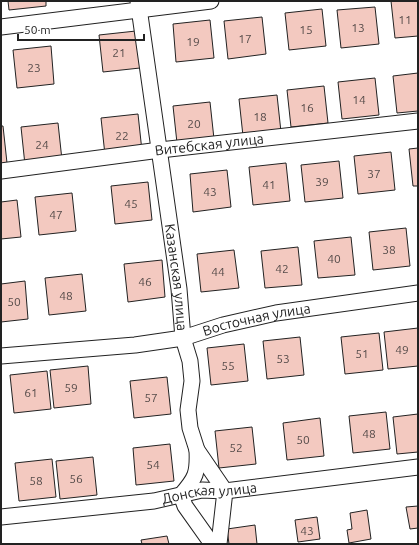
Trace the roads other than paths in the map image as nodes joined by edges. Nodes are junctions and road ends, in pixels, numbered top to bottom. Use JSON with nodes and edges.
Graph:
{"nodes":[{"id":1,"x":211,"y":1,"type":"edge"},
{"id":2,"x":139,"y":6,"type":"edge"},
{"id":3,"x":1,"y":28,"type":"edge"},
{"id":4,"x":418,"y":121,"type":"edge"},
{"id":5,"x":160,"y":150,"type":"junction"},
{"id":6,"x":1,"y":171,"type":"edge"},
{"id":7,"x":418,"y":294,"type":"edge"},
{"id":8,"x":183,"y":338,"type":"junction"},
{"id":9,"x":1,"y":356,"type":"edge"},
{"id":10,"x":197,"y":450,"type":"junction"},
{"id":11,"x":418,"y":467,"type":"edge"},
{"id":12,"x":225,"y":491,"type":"junction"},
{"id":13,"x":181,"y":495,"type":"junction"},
{"id":14,"x":1,"y":517,"type":"edge"},
{"id":15,"x":212,"y":544,"type":"edge"},
{"id":16,"x":219,"y":544,"type":"edge"}],
"edges":[{"from":1,"to":2,"type":"street"},
{"from":2,"to":3,"type":"street"},
{"from":2,"to":5,"type":"street","name":"Казанская улица"},
{"from":4,"to":5,"type":"street","name":"Витебская улица"},
{"from":5,"to":6,"type":"street","name":"Витебская улица"},
{"from":5,"to":8,"type":"street","name":"Казанская улица"},
{"from":7,"to":8,"type":"street","name":"Восточная улица"},
{"from":8,"to":9,"type":"street","name":"Восточная улица"},
{"from":8,"to":10,"type":"street","name":"Казанская улица"},
{"from":10,"to":12,"type":"street","name":"Казанская улица"},
{"from":10,"to":13,"type":"street"},
{"from":11,"to":12,"type":"street","name":"Донская улица"},
{"from":12,"to":13,"type":"street","name":"Донская улица"},
{"from":12,"to":16,"type":"street"},
{"from":13,"to":14,"type":"street","name":"Донская улица"},
{"from":13,"to":15,"type":"street"}]}
